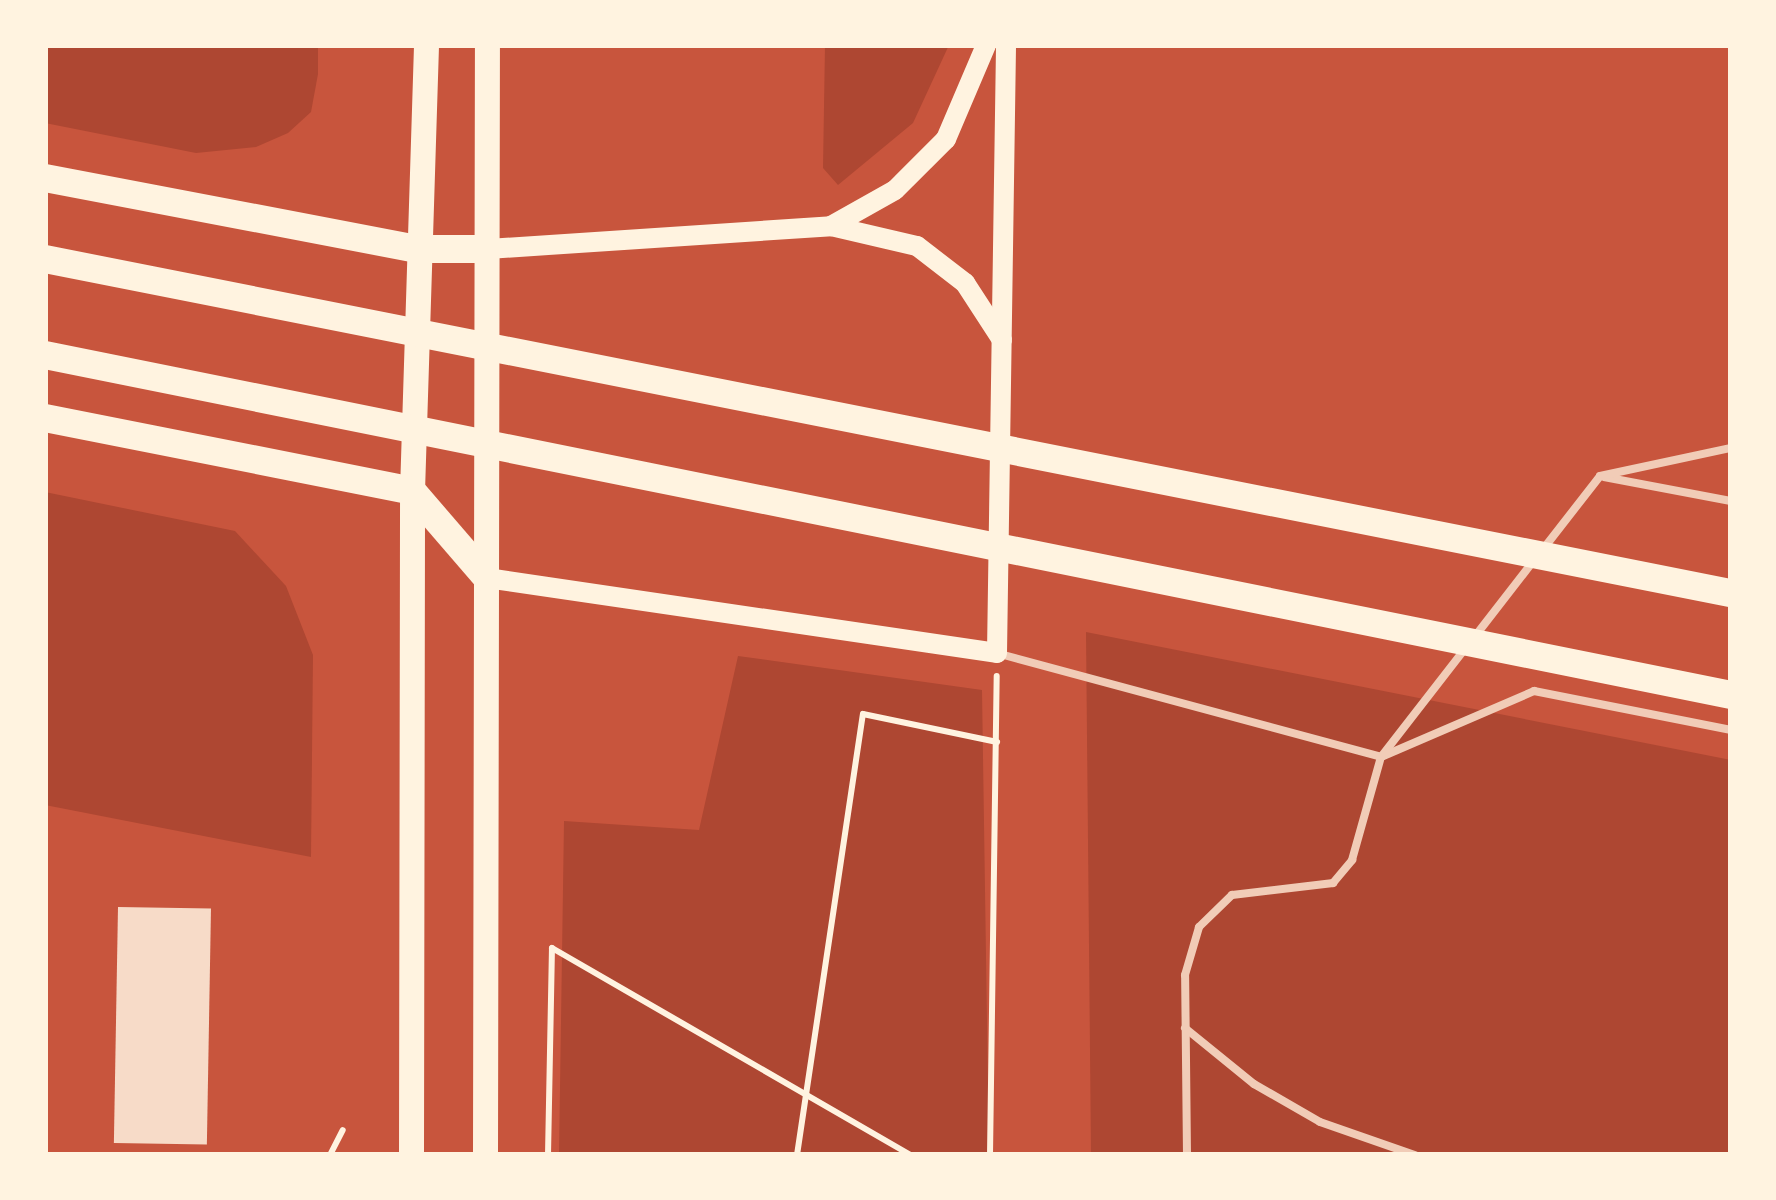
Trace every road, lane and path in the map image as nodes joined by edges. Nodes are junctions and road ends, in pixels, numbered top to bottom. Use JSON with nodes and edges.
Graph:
{"nodes":[{"id":1,"x":426,"y":45,"type":"edge"},
{"id":2,"x":486,"y":45,"type":"edge"},
{"id":3,"x":986,"y":45,"type":"edge"},
{"id":4,"x":1006,"y":45,"type":"edge"},
{"id":5,"x":45,"y":178,"type":"edge"},
{"id":6,"x":831,"y":226,"type":"junction"},
{"id":7,"x":418,"y":249,"type":"junction"},
{"id":8,"x":488,"y":249,"type":"junction"},
{"id":9,"x":45,"y":260,"type":"edge"},
{"id":10,"x":1003,"y":342,"type":"junction"},
{"id":11,"x":45,"y":355,"type":"edge"},
{"id":12,"x":45,"y":418,"type":"edge"},
{"id":13,"x":1731,"y":448,"type":"edge"},
{"id":14,"x":1600,"y":476,"type":"junction"},
{"id":15,"x":412,"y":491,"type":"junction"},
{"id":16,"x":1731,"y":501,"type":"edge"},
{"id":17,"x":487,"y":578,"type":"junction"},
{"id":18,"x":1731,"y":594,"type":"edge"},
{"id":19,"x":997,"y":653,"type":"junction"},
{"id":20,"x":1731,"y":695,"type":"edge"},
{"id":21,"x":1731,"y":730,"type":"edge"},
{"id":22,"x":997,"y":742,"type":"junction"},
{"id":23,"x":1380,"y":757,"type":"junction"},
{"id":24,"x":1185,"y":1028,"type":"junction"},
{"id":25,"x":806,"y":1098,"type":"junction"},
{"id":26,"x":343,"y":1130,"type":"dead end"},
{"id":27,"x":1412,"y":1154,"type":"edge"},
{"id":28,"x":330,"y":1155,"type":"edge"},
{"id":29,"x":411,"y":1155,"type":"edge"},
{"id":30,"x":484,"y":1155,"type":"edge"},
{"id":31,"x":548,"y":1155,"type":"edge"},
{"id":32,"x":798,"y":1155,"type":"edge"},
{"id":33,"x":910,"y":1155,"type":"edge"},
{"id":34,"x":990,"y":1155,"type":"edge"},
{"id":35,"x":1186,"y":1155,"type":"edge"},
{"id":36,"x":1396,"y":1155,"type":"edge"}],
"edges":[{"from":1,"to":7,"type":"main road"},
{"from":2,"to":8,"type":"main road"},
{"from":3,"to":6,"type":"main road"},
{"from":4,"to":10,"type":"main road"},
{"from":5,"to":7,"type":"highway"},
{"from":6,"to":8,"type":"main road"},
{"from":6,"to":10,"type":"main road"},
{"from":7,"to":8,"type":"highway"},
{"from":7,"to":15,"type":"main road"},
{"from":8,"to":17,"type":"main road"},
{"from":9,"to":18,"type":"highway"},
{"from":10,"to":19,"type":"main road"},
{"from":11,"to":20,"type":"highway"},
{"from":12,"to":15,"type":"highway"},
{"from":13,"to":14,"type":"lane"},
{"from":14,"to":16,"type":"lane"},
{"from":14,"to":23,"type":"lane"},
{"from":15,"to":17,"type":"highway"},
{"from":15,"to":29,"type":"main road"},
{"from":17,"to":19,"type":"main road"},
{"from":17,"to":30,"type":"main road"},
{"from":19,"to":22,"type":"path"},
{"from":19,"to":23,"type":"lane"},
{"from":21,"to":23,"type":"lane"},
{"from":22,"to":25,"type":"path"},
{"from":22,"to":34,"type":"path"},
{"from":23,"to":24,"type":"lane"},
{"from":24,"to":27,"type":"lane"},
{"from":24,"to":35,"type":"lane"},
{"from":25,"to":31,"type":"path"},
{"from":25,"to":32,"type":"path"},
{"from":25,"to":33,"type":"path"},
{"from":26,"to":28,"type":"path"},
{"from":27,"to":36,"type":"lane"}]}
